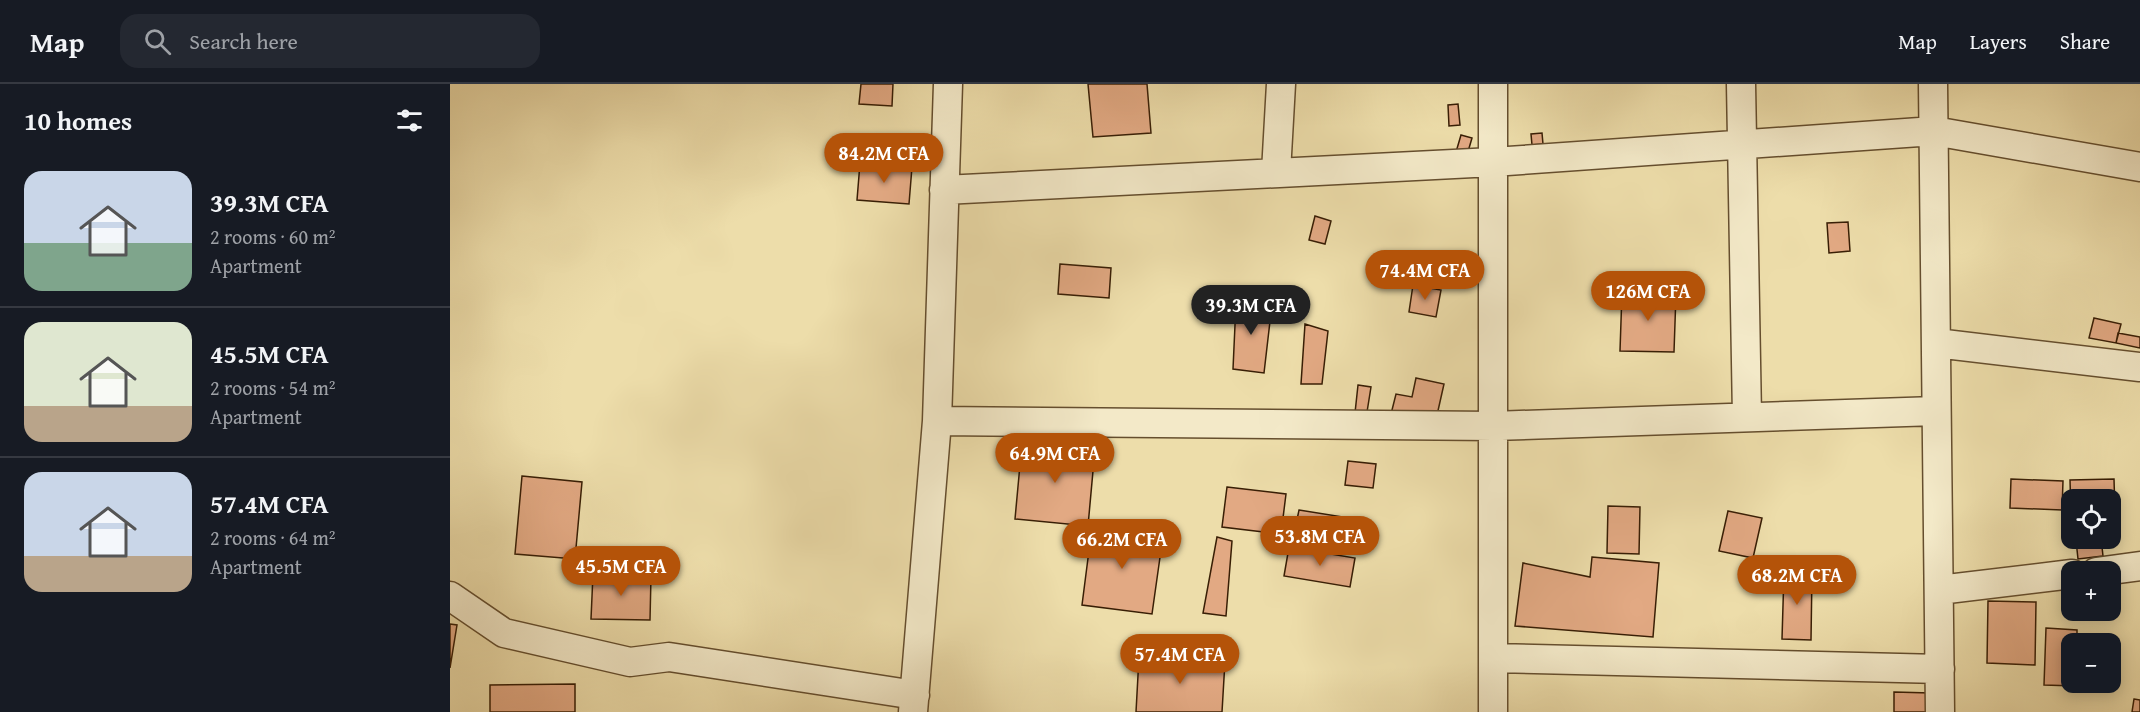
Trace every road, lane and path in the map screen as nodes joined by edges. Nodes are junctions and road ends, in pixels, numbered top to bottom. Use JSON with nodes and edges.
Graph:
{"nodes":[{"id":1,"x":948,"y":84,"type":"edge"},
{"id":2,"x":1281,"y":84,"type":"edge"},
{"id":3,"x":1493,"y":84,"type":"edge"},
{"id":4,"x":1741,"y":84,"type":"edge"},
{"id":5,"x":1933,"y":84,"type":"edge"},
{"id":6,"x":1934,"y":131,"type":"junction"},
{"id":7,"x":1742,"y":145,"type":"junction"},
{"id":8,"x":1493,"y":162,"type":"junction"},
{"id":9,"x":2140,"y":166,"type":"edge"},
{"id":10,"x":1276,"y":172,"type":"junction"},
{"id":11,"x":944,"y":190,"type":"junction"},
{"id":12,"x":1936,"y":343,"type":"junction"},
{"id":13,"x":2140,"y":367,"type":"edge"},
{"id":14,"x":1936,"y":411,"type":"junction"},
{"id":15,"x":1747,"y":417,"type":"junction"},
{"id":16,"x":937,"y":421,"type":"junction"},
{"id":17,"x":1493,"y":426,"type":"junction"},
{"id":18,"x":2140,"y":566,"type":"edge"},
{"id":19,"x":2121,"y":569,"type":"edge"},
{"id":20,"x":2061,"y":575,"type":"edge"},
{"id":21,"x":1939,"y":590,"type":"junction"},
{"id":22,"x":450,"y":596,"type":"edge"},
{"id":23,"x":1493,"y":658,"type":"junction"},
{"id":24,"x":1940,"y":669,"type":"junction"},
{"id":25,"x":914,"y":704,"type":"edge"},
{"id":26,"x":1493,"y":712,"type":"edge"},
{"id":27,"x":1940,"y":712,"type":"edge"}],
"edges":[{"from":1,"to":11,"type":"street"},
{"from":2,"to":10,"type":"street"},
{"from":3,"to":8,"type":"street"},
{"from":4,"to":7,"type":"street"},
{"from":5,"to":6,"type":"street"},
{"from":6,"to":7,"type":"street"},
{"from":6,"to":9,"type":"street"},
{"from":6,"to":12,"type":"street"},
{"from":7,"to":8,"type":"street"},
{"from":7,"to":15,"type":"street"},
{"from":8,"to":10,"type":"street"},
{"from":8,"to":17,"type":"street"},
{"from":10,"to":11,"type":"street"},
{"from":11,"to":16,"type":"street"},
{"from":12,"to":13,"type":"street"},
{"from":12,"to":14,"type":"street"},
{"from":14,"to":15,"type":"street"},
{"from":14,"to":21,"type":"street"},
{"from":15,"to":17,"type":"street"},
{"from":16,"to":17,"type":"street"},
{"from":16,"to":25,"type":"street"},
{"from":17,"to":23,"type":"street"},
{"from":18,"to":19,"type":"street"},
{"from":20,"to":21,"type":"street"},
{"from":21,"to":24,"type":"street"},
{"from":22,"to":25,"type":"street"},
{"from":23,"to":24,"type":"street"},
{"from":23,"to":26,"type":"street"},
{"from":24,"to":27,"type":"street"}]}
